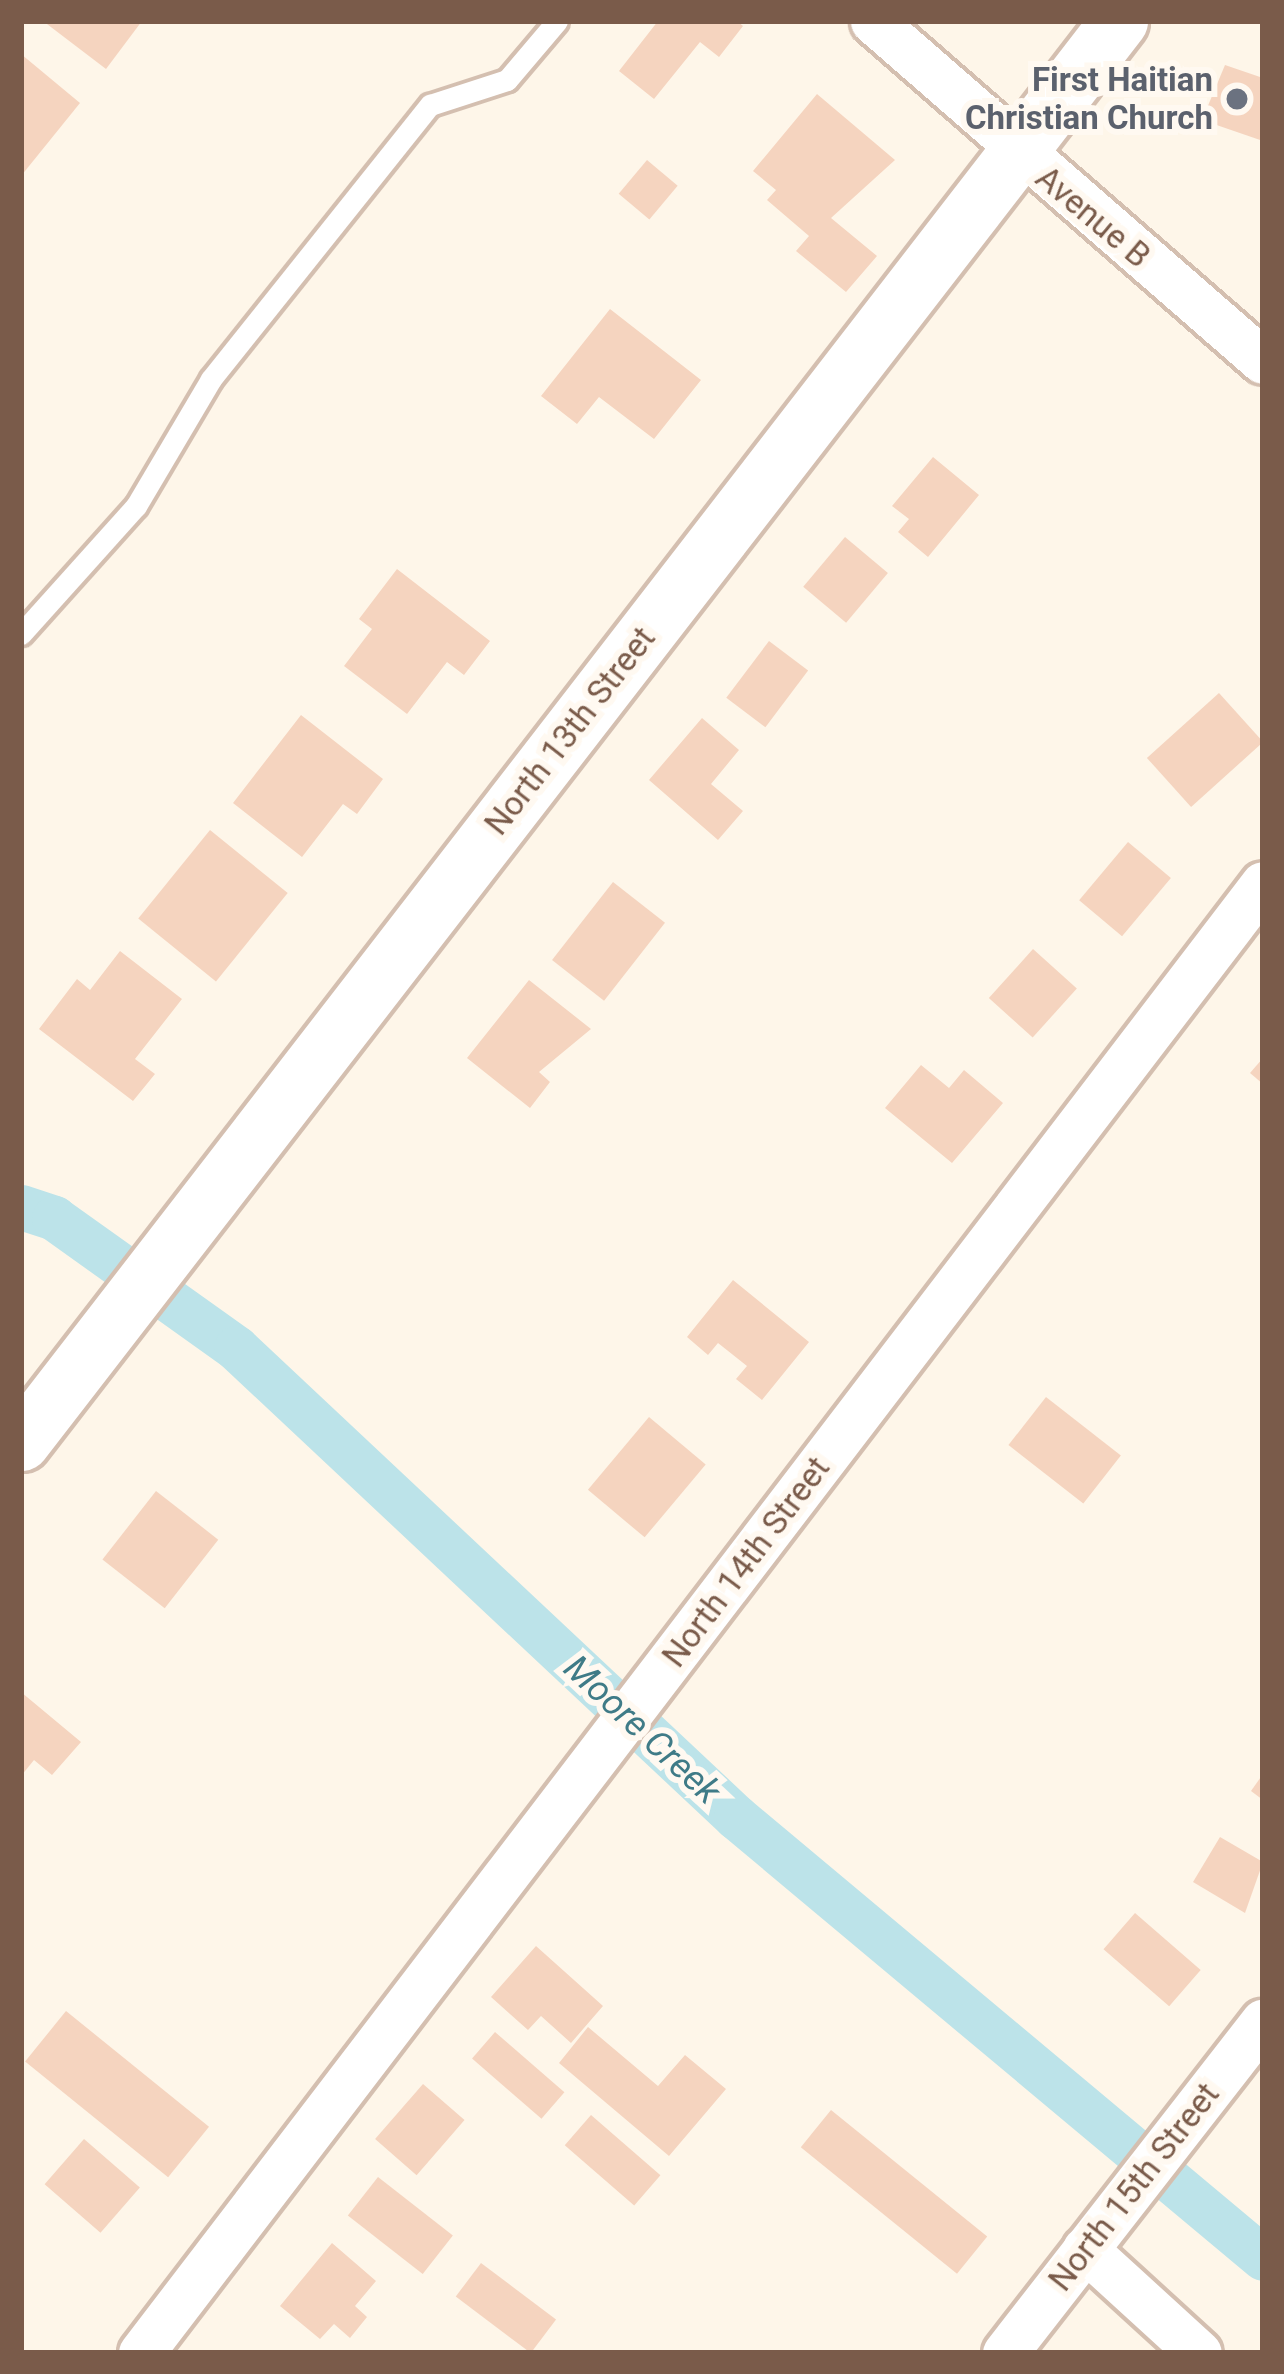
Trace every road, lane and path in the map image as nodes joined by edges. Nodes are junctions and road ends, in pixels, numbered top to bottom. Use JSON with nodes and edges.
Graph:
{"nodes":[{"id":1,"x":557,"y":21,"type":"edge"},
{"id":2,"x":873,"y":21,"type":"edge"},
{"id":3,"x":1119,"y":21,"type":"edge"},
{"id":4,"x":1016,"y":151,"type":"junction"},
{"id":5,"x":1263,"y":361,"type":"edge"},
{"id":6,"x":21,"y":634,"type":"edge"},
{"id":7,"x":1263,"y":884,"type":"edge"},
{"id":8,"x":21,"y":1442,"type":"edge"},
{"id":9,"x":1263,"y":2021,"type":"edge"},
{"id":10,"x":1085,"y":2249,"type":"junction"},
{"id":11,"x":141,"y":2353,"type":"edge"},
{"id":12,"x":1005,"y":2353,"type":"edge"},
{"id":13,"x":1199,"y":2353,"type":"edge"}],
"edges":[{"from":1,"to":6,"type":"lane"},
{"from":2,"to":4,"type":"street","name":"Avenue B"},
{"from":3,"to":4,"type":"street","name":"North 13th Street"},
{"from":4,"to":5,"type":"street","name":"Avenue B"},
{"from":4,"to":8,"type":"street","name":"North 13th Street"},
{"from":7,"to":11,"type":"street","name":"North 14th Street"},
{"from":9,"to":10,"type":"street","name":"North 15th Street"},
{"from":10,"to":12,"type":"street","name":"North 15th Street"},
{"from":10,"to":13,"type":"street"}]}
